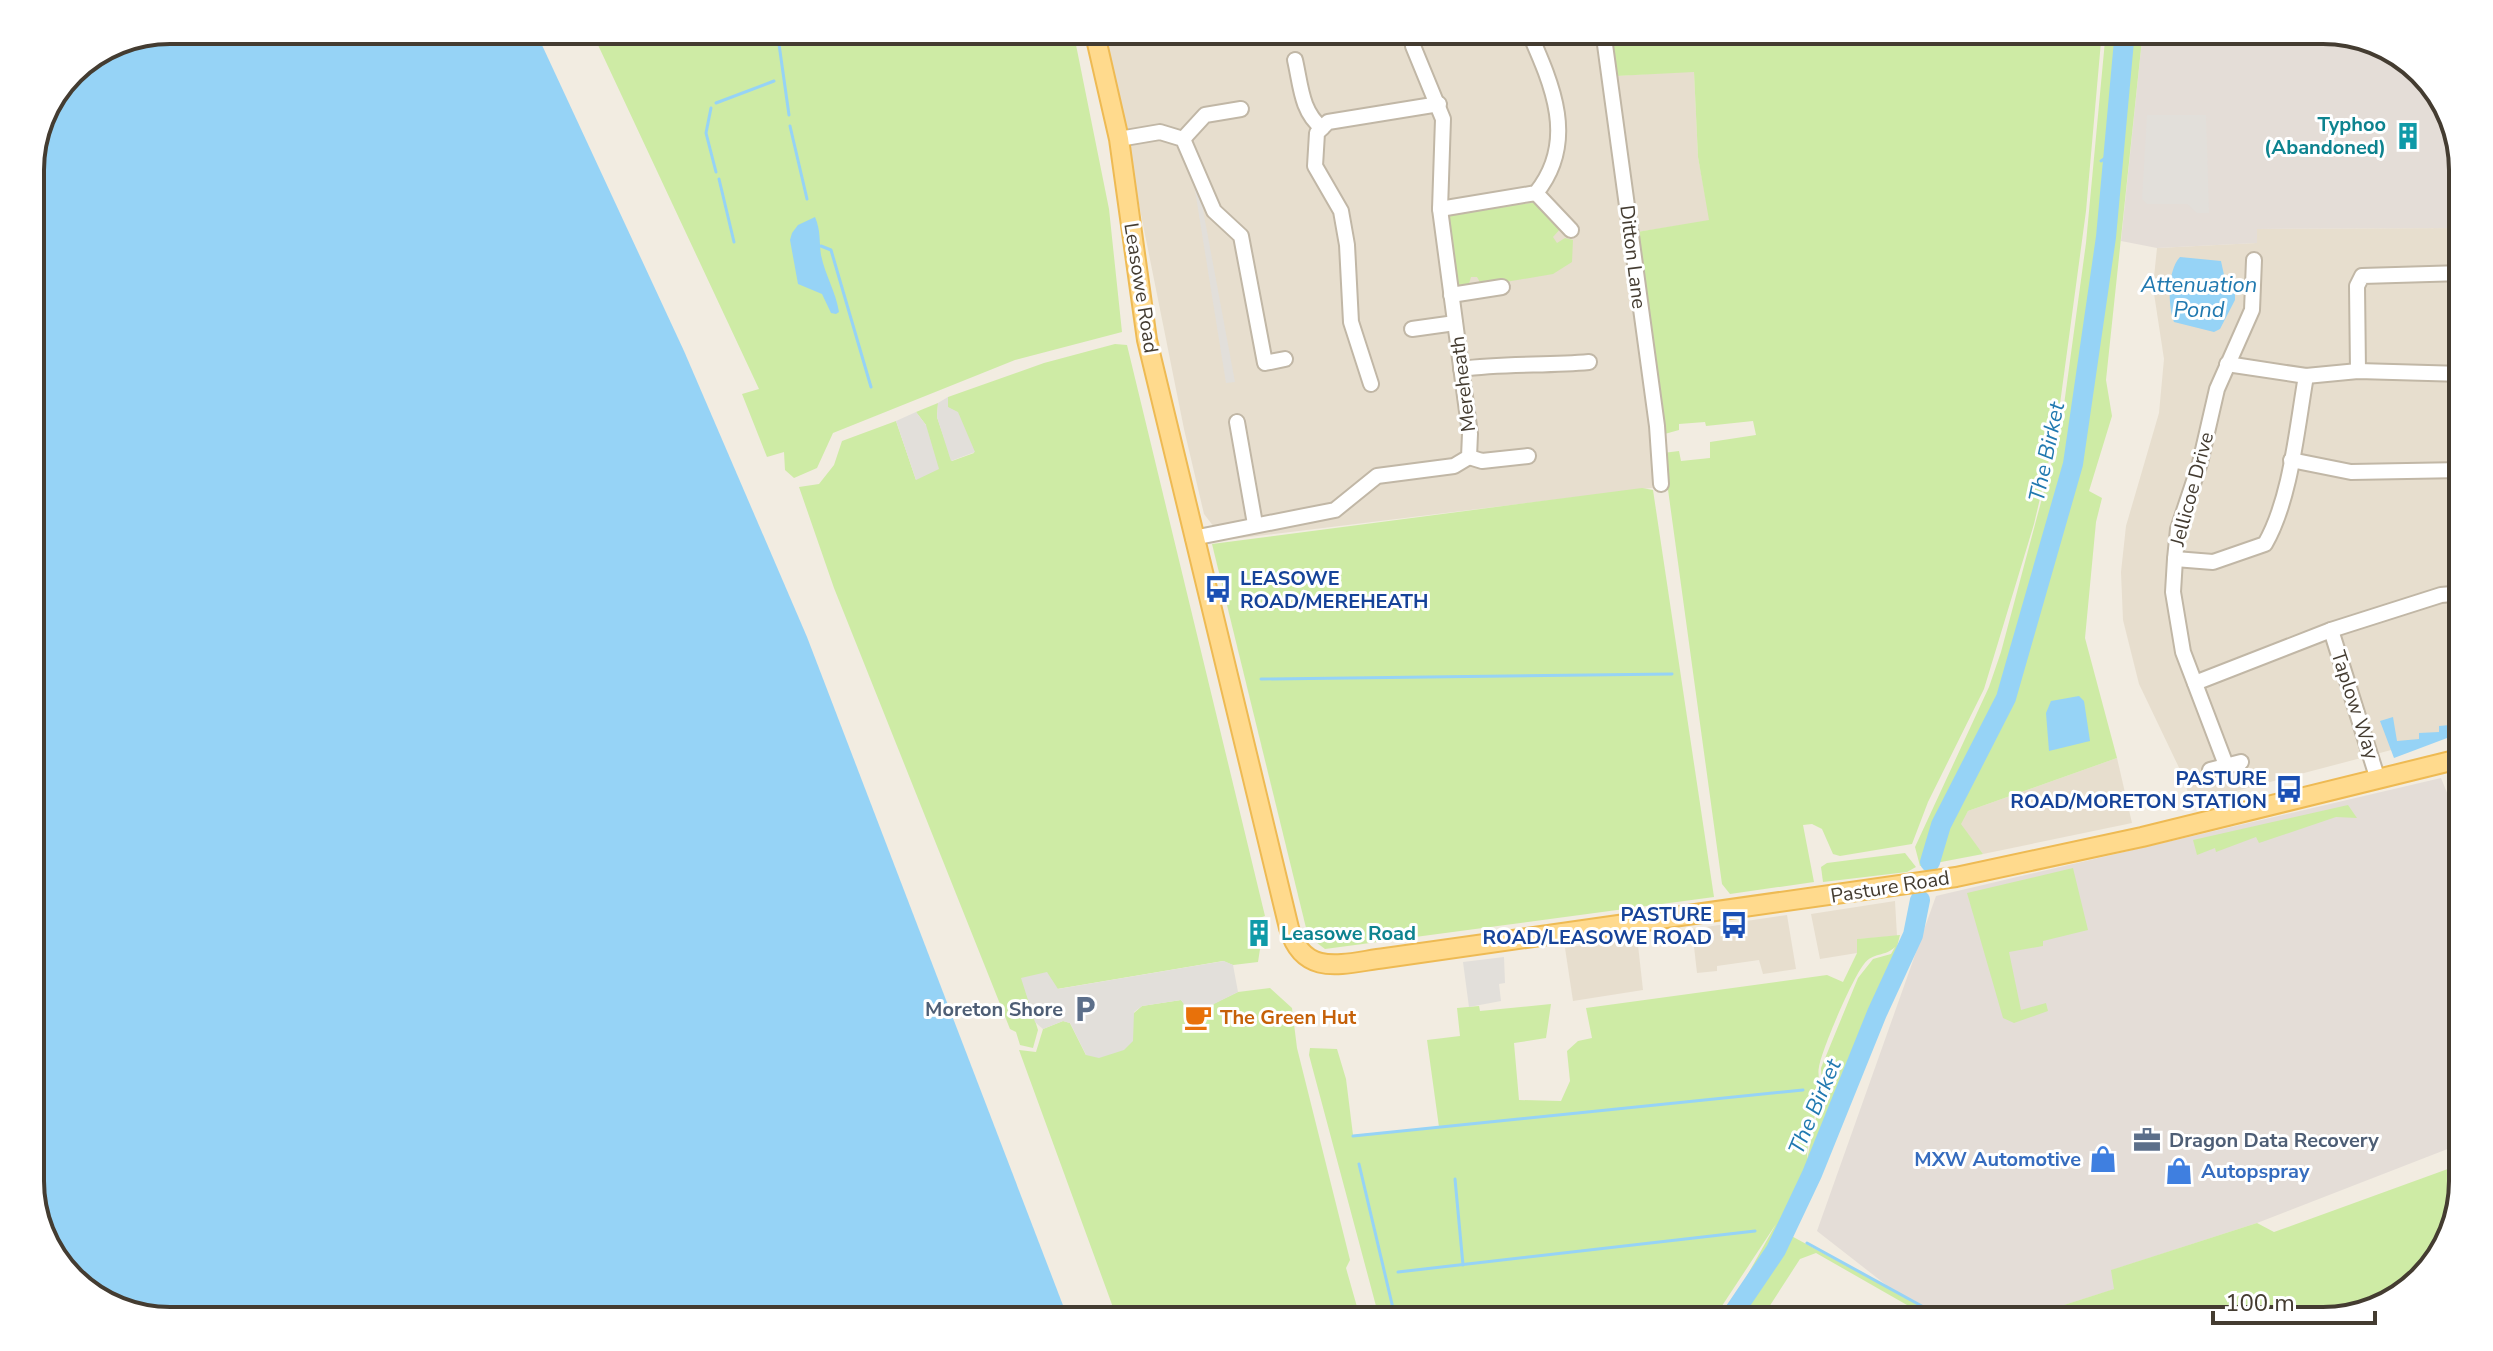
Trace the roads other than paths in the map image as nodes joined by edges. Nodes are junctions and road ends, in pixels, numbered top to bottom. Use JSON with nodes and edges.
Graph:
{"nodes":[{"id":1,"x":1097,"y":44,"type":"edge"},
{"id":2,"x":1413,"y":44,"type":"edge"},
{"id":3,"x":1534,"y":44,"type":"edge"},
{"id":4,"x":1605,"y":44,"type":"edge"},
{"id":5,"x":1295,"y":60,"type":"dead end"},
{"id":6,"x":1439,"y":104,"type":"junction"},
{"id":7,"x":1241,"y":109,"type":"dead end"},
{"id":8,"x":1322,"y":128,"type":"junction"},
{"id":9,"x":1119,"y":139,"type":"junction"},
{"id":10,"x":1183,"y":139,"type":"junction"},
{"id":11,"x":1536,"y":193,"type":"junction"},
{"id":12,"x":1440,"y":209,"type":"junction"},
{"id":13,"x":1571,"y":230,"type":"dead end"},
{"id":14,"x":2254,"y":260,"type":"dead end"},
{"id":15,"x":2449,"y":273,"type":"edge"},
{"id":16,"x":1502,"y":287,"type":"dead end"},
{"id":17,"x":1451,"y":295,"type":"junction"},
{"id":18,"x":1455,"y":323,"type":"junction"},
{"id":19,"x":1412,"y":329,"type":"dead end"},
{"id":20,"x":1285,"y":359,"type":"dead end"},
{"id":21,"x":1589,"y":362,"type":"dead end"},
{"id":22,"x":2227,"y":364,"type":"junction"},
{"id":23,"x":1461,"y":369,"type":"junction"},
{"id":24,"x":2358,"y":371,"type":"junction"},
{"id":25,"x":2449,"y":374,"type":"edge"},
{"id":26,"x":2306,"y":376,"type":"junction"},
{"id":27,"x":1371,"y":384,"type":"dead end"},
{"id":28,"x":1237,"y":422,"type":"dead end"},
{"id":29,"x":1528,"y":456,"type":"dead end"},
{"id":30,"x":1469,"y":457,"type":"junction"},
{"id":31,"x":2291,"y":460,"type":"junction"},
{"id":32,"x":2449,"y":470,"type":"edge"},
{"id":33,"x":1661,"y":484,"type":"dead end"},
{"id":34,"x":1255,"y":524,"type":"junction"},
{"id":35,"x":1193,"y":538,"type":"junction"},
{"id":36,"x":2175,"y":559,"type":"junction"},
{"id":37,"x":2449,"y":594,"type":"edge"},
{"id":38,"x":2331,"y":630,"type":"junction"},
{"id":39,"x":2195,"y":683,"type":"junction"},
{"id":40,"x":2449,"y":762,"type":"edge"},
{"id":41,"x":2210,"y":770,"type":"dead end"},
{"id":42,"x":2378,"y":780,"type":"junction"},
{"id":43,"x":1309,"y":959,"type":"joint"}],
"edges":[{"from":1,"to":9,"type":"main road","name":"Leasowe Road"},
{"from":2,"to":6,"type":"street","name":"Mereheath"},
{"from":3,"to":11,"type":"street"},
{"from":4,"to":33,"type":"street","name":"Ditton Lane"},
{"from":5,"to":8,"type":"street"},
{"from":6,"to":8,"type":"street"},
{"from":6,"to":12,"type":"street","name":"Mereheath"},
{"from":7,"to":10,"type":"street"},
{"from":8,"to":27,"type":"street"},
{"from":9,"to":10,"type":"street"},
{"from":9,"to":35,"type":"main road","name":"Leasowe Road"},
{"from":10,"to":20,"type":"street"},
{"from":11,"to":12,"type":"street"},
{"from":11,"to":13,"type":"street"},
{"from":12,"to":17,"type":"street","name":"Mereheath"},
{"from":14,"to":22,"type":"street","name":"Jellicoe Drive"},
{"from":15,"to":24,"type":"street"},
{"from":16,"to":17,"type":"street"},
{"from":17,"to":18,"type":"street","name":"Mereheath"},
{"from":18,"to":19,"type":"street"},
{"from":18,"to":23,"type":"street","name":"Mereheath"},
{"from":21,"to":23,"type":"street"},
{"from":22,"to":26,"type":"street"},
{"from":22,"to":36,"type":"street","name":"Jellicoe Drive"},
{"from":23,"to":30,"type":"street","name":"Mereheath"},
{"from":24,"to":25,"type":"street"},
{"from":24,"to":26,"type":"street"},
{"from":26,"to":31,"type":"street"},
{"from":28,"to":34,"type":"street"},
{"from":29,"to":30,"type":"street"},
{"from":30,"to":34,"type":"street","name":"Mereheath"},
{"from":31,"to":32,"type":"street"},
{"from":31,"to":36,"type":"street"},
{"from":34,"to":35,"type":"street","name":"Mereheath"},
{"from":35,"to":43,"type":"main road","name":"Leasowe Road"},
{"from":36,"to":39,"type":"street","name":"Jellicoe Drive"},
{"from":37,"to":38,"type":"street"},
{"from":38,"to":39,"type":"street"},
{"from":38,"to":42,"type":"street","name":"Taplow Way"},
{"from":39,"to":41,"type":"street","name":"Jellicoe Drive"},
{"from":40,"to":42,"type":"main road","name":"Pasture Road"},
{"from":42,"to":43,"type":"main road","name":"Pasture Road"}]}
